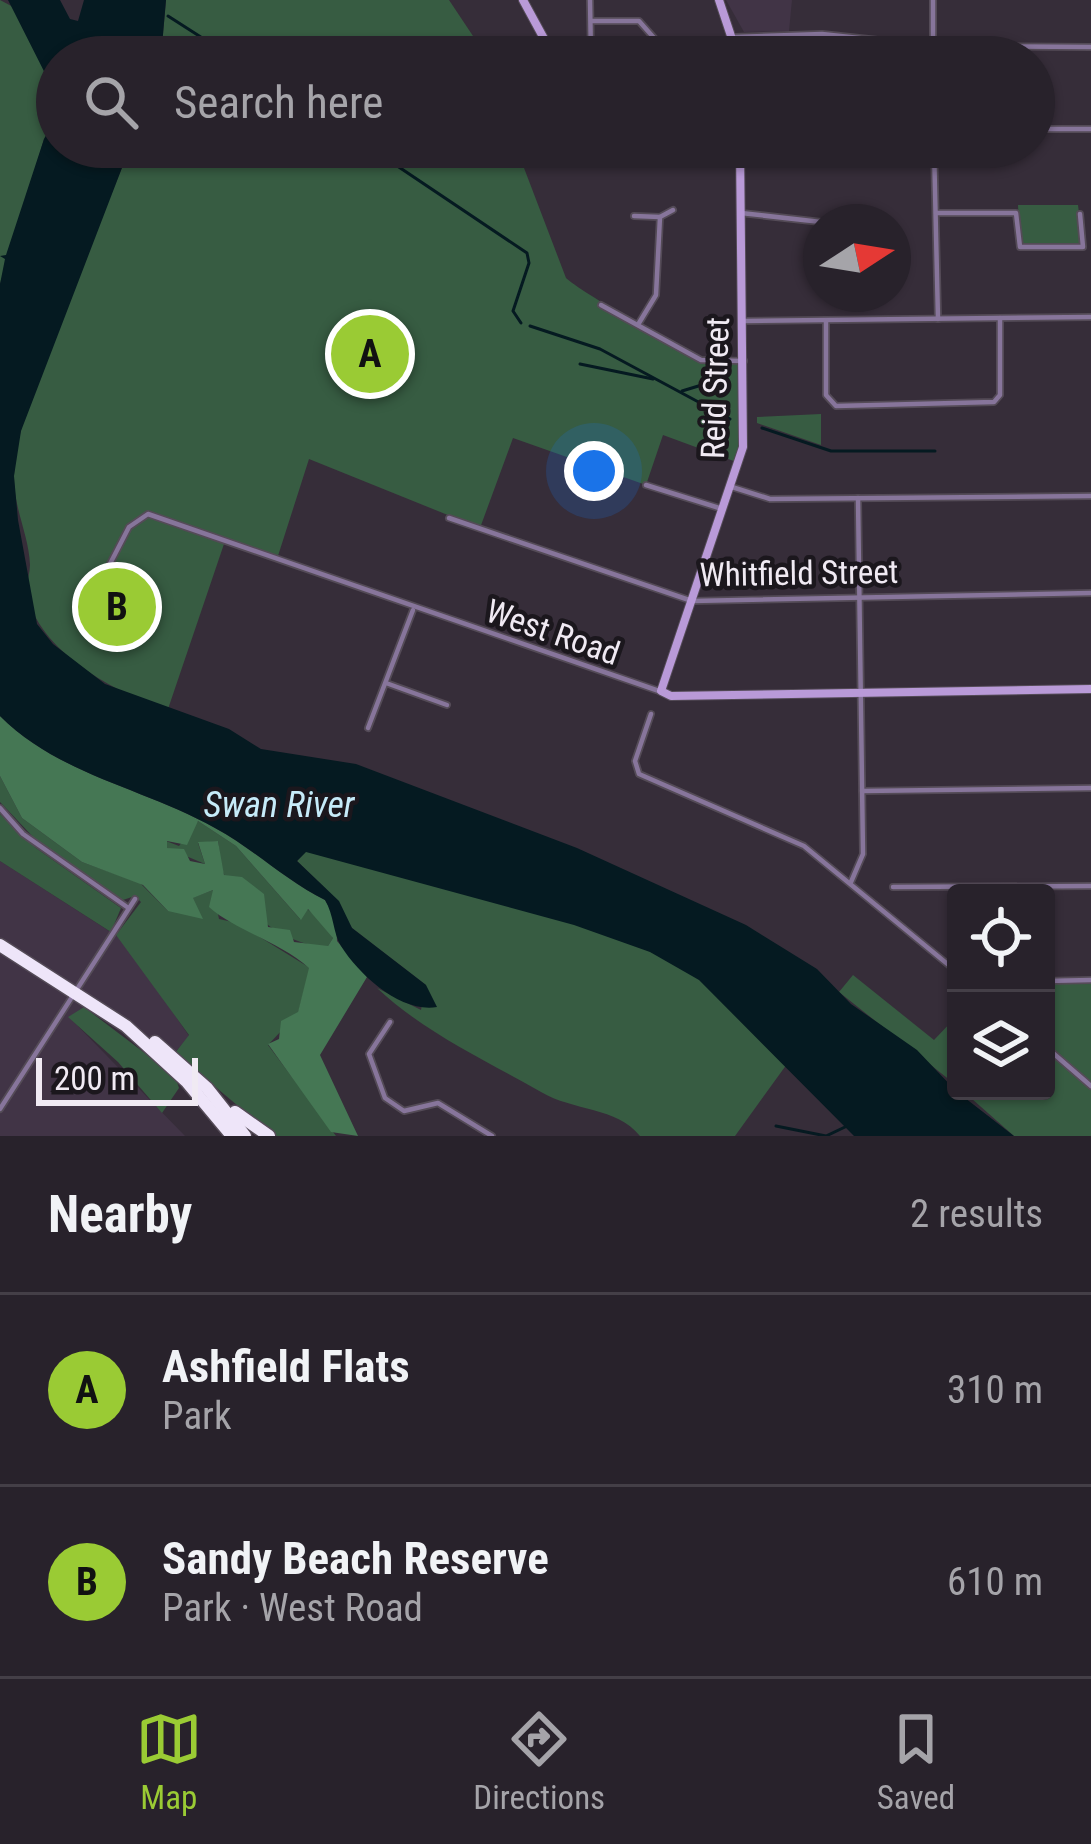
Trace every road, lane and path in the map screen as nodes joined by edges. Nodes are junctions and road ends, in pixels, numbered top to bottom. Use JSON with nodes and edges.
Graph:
{"nodes":[{"id":1,"x":523,"y":0,"type":"edge"},
{"id":2,"x":590,"y":0,"type":"edge"},
{"id":3,"x":719,"y":0,"type":"edge"},
{"id":4,"x":933,"y":0,"type":"edge"},
{"id":5,"x":591,"y":21,"type":"junction"},
{"id":6,"x":543,"y":36,"type":"edge"},
{"id":7,"x":591,"y":36,"type":"edge"},
{"id":8,"x":653,"y":36,"type":"edge"},
{"id":9,"x":735,"y":36,"type":"edge"},
{"id":10,"x":788,"y":36,"type":"edge"},
{"id":11,"x":849,"y":36,"type":"edge"},
{"id":12,"x":933,"y":36,"type":"edge"},
{"id":13,"x":1055,"y":46,"type":"edge"},
{"id":14,"x":1091,"y":46,"type":"edge"},
{"id":15,"x":1055,"y":129,"type":"edge"},
{"id":16,"x":1091,"y":129,"type":"edge"},
{"id":17,"x":740,"y":168,"type":"edge"},
{"id":18,"x":935,"y":168,"type":"edge"},
{"id":19,"x":673,"y":210,"type":"dead end"},
{"id":20,"x":741,"y":213,"type":"junction"},
{"id":21,"x":936,"y":213,"type":"junction"},
{"id":22,"x":1080,"y":214,"type":"dead end"},
{"id":23,"x":634,"y":216,"type":"dead end"},
{"id":24,"x":660,"y":217,"type":"junction"},
{"id":25,"x":803,"y":220,"type":"edge"},
{"id":26,"x":601,"y":304,"type":"dead end"},
{"id":27,"x":1091,"y":317,"type":"edge"},
{"id":28,"x":1000,"y":318,"type":"junction"},
{"id":29,"x":938,"y":319,"type":"junction"},
{"id":30,"x":826,"y":320,"type":"junction"},
{"id":31,"x":743,"y":321,"type":"junction"},
{"id":32,"x":639,"y":324,"type":"junction"},
{"id":33,"x":744,"y":361,"type":"junction"},
{"id":34,"x":646,"y":485,"type":"dead end"},
{"id":35,"x":732,"y":487,"type":"junction"},
{"id":36,"x":1091,"y":496,"type":"edge"},
{"id":37,"x":858,"y":499,"type":"junction"},
{"id":38,"x":724,"y":510,"type":"junction"},
{"id":39,"x":449,"y":518,"type":"dead end"},
{"id":40,"x":1091,"y":593,"type":"edge"},
{"id":41,"x":860,"y":596,"type":"junction"},
{"id":42,"x":692,"y":601,"type":"junction"},
{"id":43,"x":413,"y":610,"type":"junction"},
{"id":44,"x":80,"y":622,"type":"dead end"},
{"id":45,"x":386,"y":682,"type":"junction"},
{"id":46,"x":1091,"y":689,"type":"edge"},
{"id":47,"x":661,"y":691,"type":"junction"},
{"id":48,"x":861,"y":693,"type":"junction"},
{"id":49,"x":447,"y":705,"type":"dead end"},
{"id":50,"x":651,"y":714,"type":"dead end"},
{"id":51,"x":368,"y":728,"type":"dead end"},
{"id":52,"x":1091,"y":788,"type":"edge"},
{"id":53,"x":862,"y":790,"type":"junction"},
{"id":54,"x":0,"y":808,"type":"edge"},
{"id":55,"x":851,"y":882,"type":"junction"},
{"id":56,"x":1091,"y":886,"type":"edge"},
{"id":57,"x":893,"y":887,"type":"dead end"},
{"id":58,"x":135,"y":899,"type":"dead end"},
{"id":59,"x":129,"y":908,"type":"junction"},
{"id":60,"x":0,"y":945,"type":"edge"},
{"id":61,"x":947,"y":963,"type":"edge"},
{"id":62,"x":1091,"y":980,"type":"edge"},
{"id":63,"x":1055,"y":981,"type":"edge"},
{"id":64,"x":77,"y":995,"type":"junction"},
{"id":65,"x":390,"y":1022,"type":"dead end"},
{"id":66,"x":126,"y":1026,"type":"junction"},
{"id":67,"x":1055,"y":1055,"type":"edge"},
{"id":68,"x":1091,"y":1086,"type":"edge"},
{"id":69,"x":207,"y":1088,"type":"junction"},
{"id":70,"x":0,"y":1108,"type":"edge"},
{"id":71,"x":229,"y":1135,"type":"edge"},
{"id":72,"x":245,"y":1136,"type":"edge"},
{"id":73,"x":269,"y":1136,"type":"edge"},
{"id":74,"x":493,"y":1136,"type":"edge"}],
"edges":[{"from":1,"to":6,"type":"street"},
{"from":2,"to":5,"type":"street"},
{"from":3,"to":9,"type":"street"},
{"from":4,"to":12,"type":"street"},
{"from":5,"to":7,"type":"street"},
{"from":5,"to":8,"type":"street"},
{"from":10,"to":11,"type":"street"},
{"from":13,"to":14,"type":"street"},
{"from":15,"to":16,"type":"street"},
{"from":17,"to":20,"type":"street","name":"Reid Street"},
{"from":18,"to":21,"type":"street"},
{"from":19,"to":24,"type":"street"},
{"from":20,"to":25,"type":"street"},
{"from":20,"to":31,"type":"street","name":"Reid Street"},
{"from":21,"to":22,"type":"street"},
{"from":21,"to":29,"type":"street"},
{"from":23,"to":24,"type":"street"},
{"from":24,"to":32,"type":"street"},
{"from":26,"to":32,"type":"street"},
{"from":27,"to":28,"type":"street"},
{"from":28,"to":29,"type":"street"},
{"from":28,"to":30,"type":"street"},
{"from":29,"to":30,"type":"street"},
{"from":30,"to":31,"type":"street"},
{"from":31,"to":33,"type":"street","name":"Reid Street"},
{"from":32,"to":33,"type":"street"},
{"from":33,"to":35,"type":"street","name":"Reid Street"},
{"from":34,"to":38,"type":"street"},
{"from":35,"to":37,"type":"street"},
{"from":35,"to":38,"type":"street","name":"Reid Street"},
{"from":36,"to":37,"type":"street"},
{"from":37,"to":41,"type":"street"},
{"from":38,"to":42,"type":"street","name":"Reid Street"},
{"from":39,"to":42,"type":"street","name":"Whitfield Street"},
{"from":40,"to":41,"type":"street","name":"Whitfield Street"},
{"from":41,"to":42,"type":"street","name":"Whitfield Street"},
{"from":41,"to":48,"type":"street"},
{"from":42,"to":47,"type":"street","name":"Reid Street"},
{"from":43,"to":44,"type":"street","name":"West Road"},
{"from":43,"to":45,"type":"street"},
{"from":43,"to":47,"type":"street","name":"West Road"},
{"from":45,"to":49,"type":"street"},
{"from":45,"to":51,"type":"street"},
{"from":46,"to":48,"type":"street","name":"West Road"},
{"from":47,"to":48,"type":"street","name":"West Road"},
{"from":48,"to":53,"type":"street"},
{"from":50,"to":55,"type":"street"},
{"from":52,"to":53,"type":"street"},
{"from":53,"to":55,"type":"street"},
{"from":54,"to":59,"type":"street"},
{"from":55,"to":61,"type":"street"},
{"from":56,"to":57,"type":"street"},
{"from":58,"to":59,"type":"street"},
{"from":59,"to":64,"type":"street"},
{"from":60,"to":64,"type":"highway"},
{"from":62,"to":63,"type":"street"},
{"from":64,"to":66,"type":"highway"},
{"from":64,"to":70,"type":"street"},
{"from":65,"to":74,"type":"street"},
{"from":66,"to":69,"type":"highway"},
{"from":66,"to":71,"type":"highway"},
{"from":67,"to":68,"type":"street"},
{"from":69,"to":72,"type":"highway"},
{"from":69,"to":73,"type":"highway"}]}
